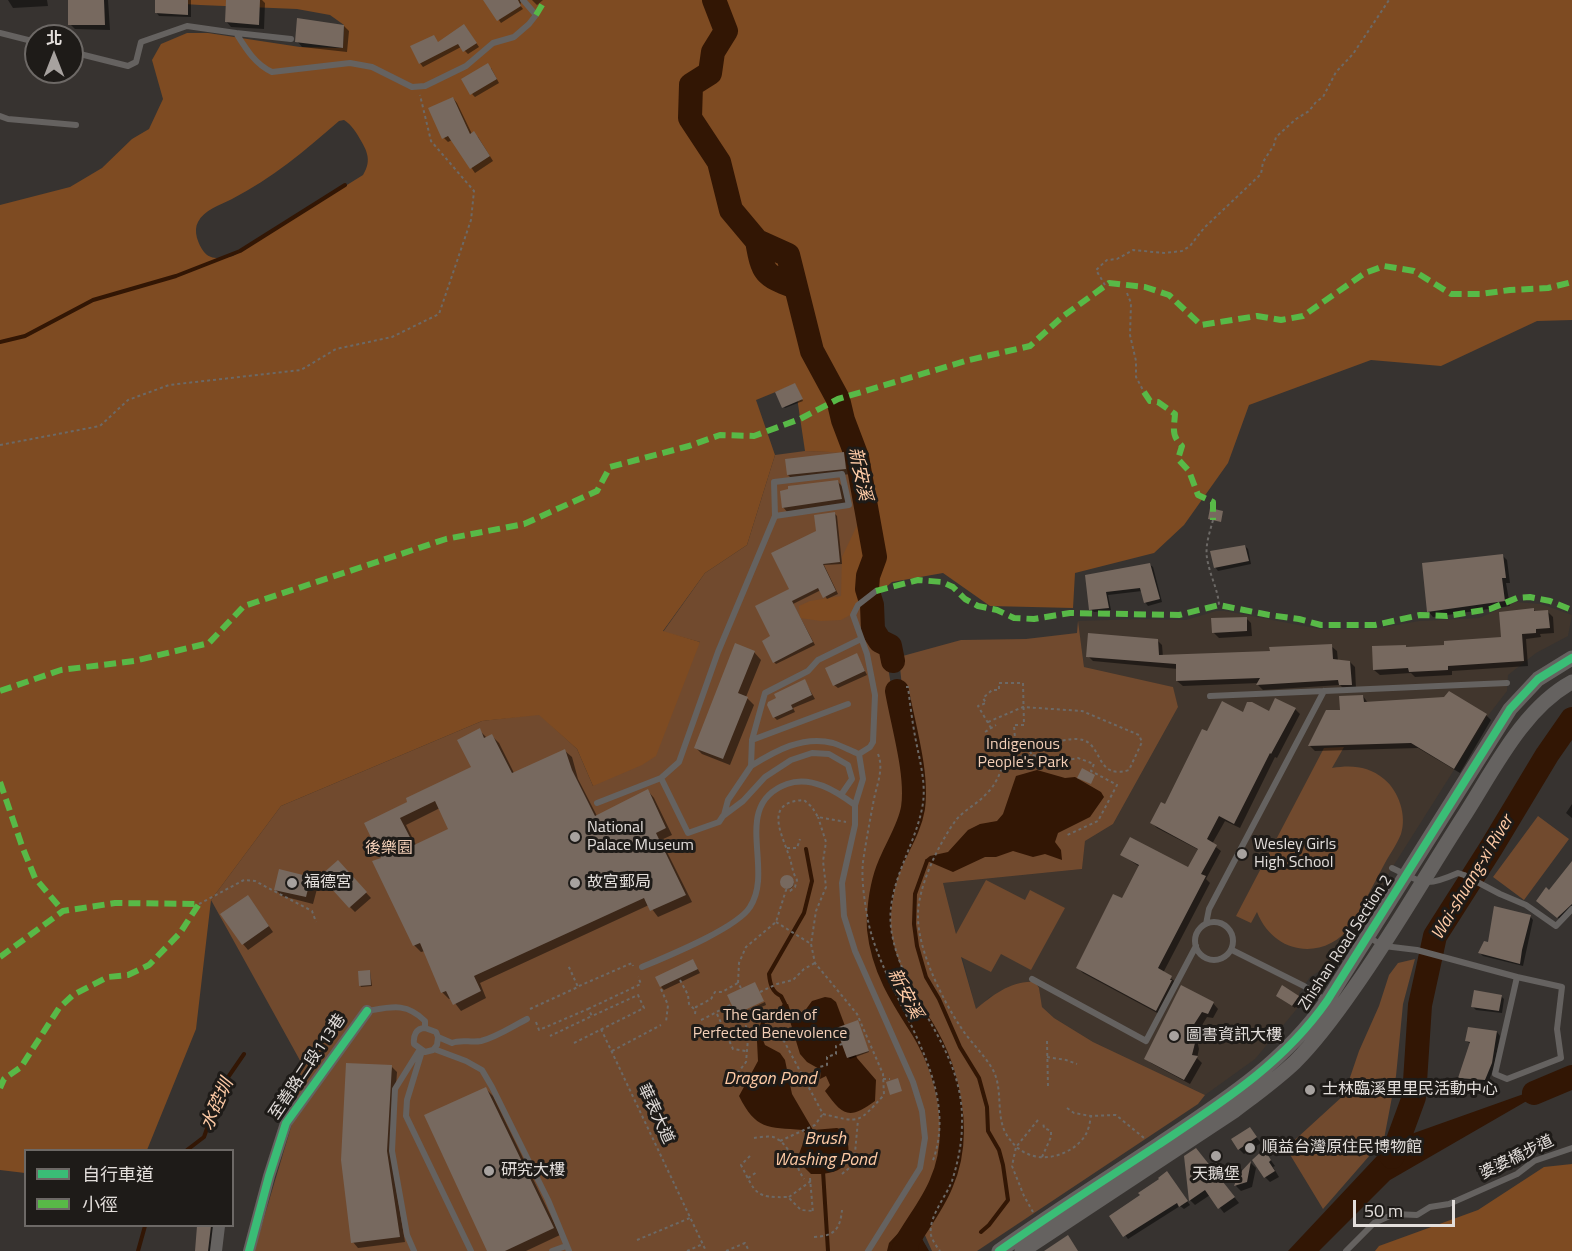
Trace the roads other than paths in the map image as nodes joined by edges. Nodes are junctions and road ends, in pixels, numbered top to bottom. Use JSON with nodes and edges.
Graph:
{"nodes":[{"id":1,"x":523,"y":0,"type":"edge"},
{"id":2,"x":0,"y":33,"type":"edge"},
{"id":3,"x":236,"y":33,"type":"junction"},
{"id":4,"x":24,"y":39,"type":"edge"},
{"id":5,"x":291,"y":39,"type":"dead end"},
{"id":6,"x":84,"y":55,"type":"edge"},
{"id":7,"x":0,"y":117,"type":"edge"},
{"id":8,"x":76,"y":125,"type":"dead end"},
{"id":9,"x":775,"y":516,"type":"junction"},
{"id":10,"x":876,"y":591,"type":"dead end"},
{"id":11,"x":861,"y":639,"type":"junction"},
{"id":12,"x":1572,"y":658,"type":"edge"},
{"id":13,"x":1572,"y":682,"type":"edge"},
{"id":14,"x":1507,"y":683,"type":"dead end"},
{"id":15,"x":1324,"y":691,"type":"junction"},
{"id":16,"x":1210,"y":696,"type":"dead end"},
{"id":17,"x":848,"y":704,"type":"dead end"},
{"id":18,"x":752,"y":740,"type":"junction"},
{"id":19,"x":859,"y":754,"type":"junction"},
{"id":20,"x":751,"y":766,"type":"junction"},
{"id":21,"x":661,"y":778,"type":"junction"},
{"id":22,"x":841,"y":795,"type":"junction"},
{"id":23,"x":597,"y":803,"type":"dead end"},
{"id":24,"x":855,"y":805,"type":"junction"},
{"id":25,"x":723,"y":816,"type":"junction"},
{"id":26,"x":1399,"y":871,"type":"junction"},
{"id":27,"x":1421,"y":883,"type":"junction"},
{"id":28,"x":1572,"y":909,"type":"edge"},
{"id":29,"x":1206,"y":924,"type":"junction"},
{"id":30,"x":1367,"y":937,"type":"junction"},
{"id":31,"x":1196,"y":946,"type":"junction"},
{"id":32,"x":1384,"y":946,"type":"junction"},
{"id":33,"x":1232,"y":950,"type":"junction"},
{"id":34,"x":642,"y":967,"type":"dead end"},
{"id":35,"x":1516,"y":977,"type":"junction"},
{"id":36,"x":1032,"y":979,"type":"dead end"},
{"id":37,"x":1333,"y":1005,"type":"junction"},
{"id":38,"x":367,"y":1011,"type":"joint"},
{"id":39,"x":527,"y":1019,"type":"dead end"},
{"id":40,"x":425,"y":1028,"type":"junction"},
{"id":41,"x":438,"y":1037,"type":"junction"},
{"id":42,"x":434,"y":1049,"type":"junction"},
{"id":43,"x":421,"y":1050,"type":"junction"},
{"id":44,"x":1572,"y":1148,"type":"edge"},
{"id":45,"x":219,"y":1227,"type":"edge"},
{"id":46,"x":567,"y":1248,"type":"edge"},
{"id":47,"x":1021,"y":1248,"type":"edge"},
{"id":48,"x":216,"y":1251,"type":"edge"},
{"id":49,"x":249,"y":1251,"type":"edge"},
{"id":50,"x":414,"y":1251,"type":"edge"},
{"id":51,"x":471,"y":1251,"type":"edge"},
{"id":52,"x":552,"y":1251,"type":"edge"},
{"id":53,"x":868,"y":1251,"type":"edge"},
{"id":54,"x":999,"y":1251,"type":"edge"},
{"id":55,"x":1346,"y":1251,"type":"edge"}],
"edges":[{"from":1,"to":3,"type":"lane"},
{"from":2,"to":4,"type":"lane"},
{"from":3,"to":5,"type":"lane"},
{"from":3,"to":6,"type":"lane"},
{"from":7,"to":8,"type":"lane"},
{"from":9,"to":9,"type":"lane"},
{"from":9,"to":21,"type":"lane"},
{"from":10,"to":11,"type":"lane"},
{"from":11,"to":18,"type":"lane"},
{"from":11,"to":19,"type":"lane"},
{"from":12,"to":26,"type":"street","name":"Zhishan Road Section 2"},
{"from":13,"to":27,"type":"street","name":"Zhishan Road Section 2"},
{"from":14,"to":15,"type":"lane"},
{"from":15,"to":16,"type":"lane"},
{"from":15,"to":29,"type":"lane"},
{"from":17,"to":18,"type":"lane"},
{"from":18,"to":20,"type":"lane"},
{"from":19,"to":20,"type":"lane"},
{"from":19,"to":24,"type":"lane"},
{"from":20,"to":25,"type":"lane"},
{"from":21,"to":23,"type":"lane"},
{"from":21,"to":25,"type":"lane"},
{"from":22,"to":24,"type":"lane"},
{"from":22,"to":25,"type":"lane"},
{"from":22,"to":34,"type":"lane"},
{"from":24,"to":53,"type":"lane"},
{"from":26,"to":27,"type":"lane"},
{"from":26,"to":30,"type":"street","name":"Zhishan Road Section 2"},
{"from":27,"to":28,"type":"lane"},
{"from":27,"to":32,"type":"street","name":"Zhishan Road Section 2"},
{"from":29,"to":31,"type":"lane"},
{"from":29,"to":33,"type":"lane"},
{"from":30,"to":32,"type":"lane"},
{"from":30,"to":37,"type":"street","name":"Zhishan Road Section 2"},
{"from":31,"to":33,"type":"lane"},
{"from":31,"to":36,"type":"lane"},
{"from":32,"to":35,"type":"lane"},
{"from":32,"to":37,"type":"street","name":"Zhishan Road Section 2"},
{"from":33,"to":37,"type":"lane"},
{"from":35,"to":35,"type":"lane"},
{"from":37,"to":47,"type":"street","name":"Zhishan Road Section 2"},
{"from":38,"to":40,"type":"lane","name":"至善路二段113巷"},
{"from":38,"to":49,"type":"street","name":"至善路二段113巷"},
{"from":39,"to":41,"type":"lane","name":"至善路二段113巷"},
{"from":40,"to":41,"type":"lane","name":"至善路二段113巷"},
{"from":40,"to":43,"type":"lane"},
{"from":41,"to":42,"type":"lane"},
{"from":42,"to":43,"type":"lane"},
{"from":42,"to":46,"type":"lane"},
{"from":43,"to":50,"type":"lane"},
{"from":43,"to":51,"type":"lane"},
{"from":44,"to":55,"type":"lane","name":"婆婆橋步道"},
{"from":45,"to":48,"type":"street"},
{"from":46,"to":52,"type":"lane"},
{"from":47,"to":54,"type":"street","name":"Zhishan Road Section 2"}]}
